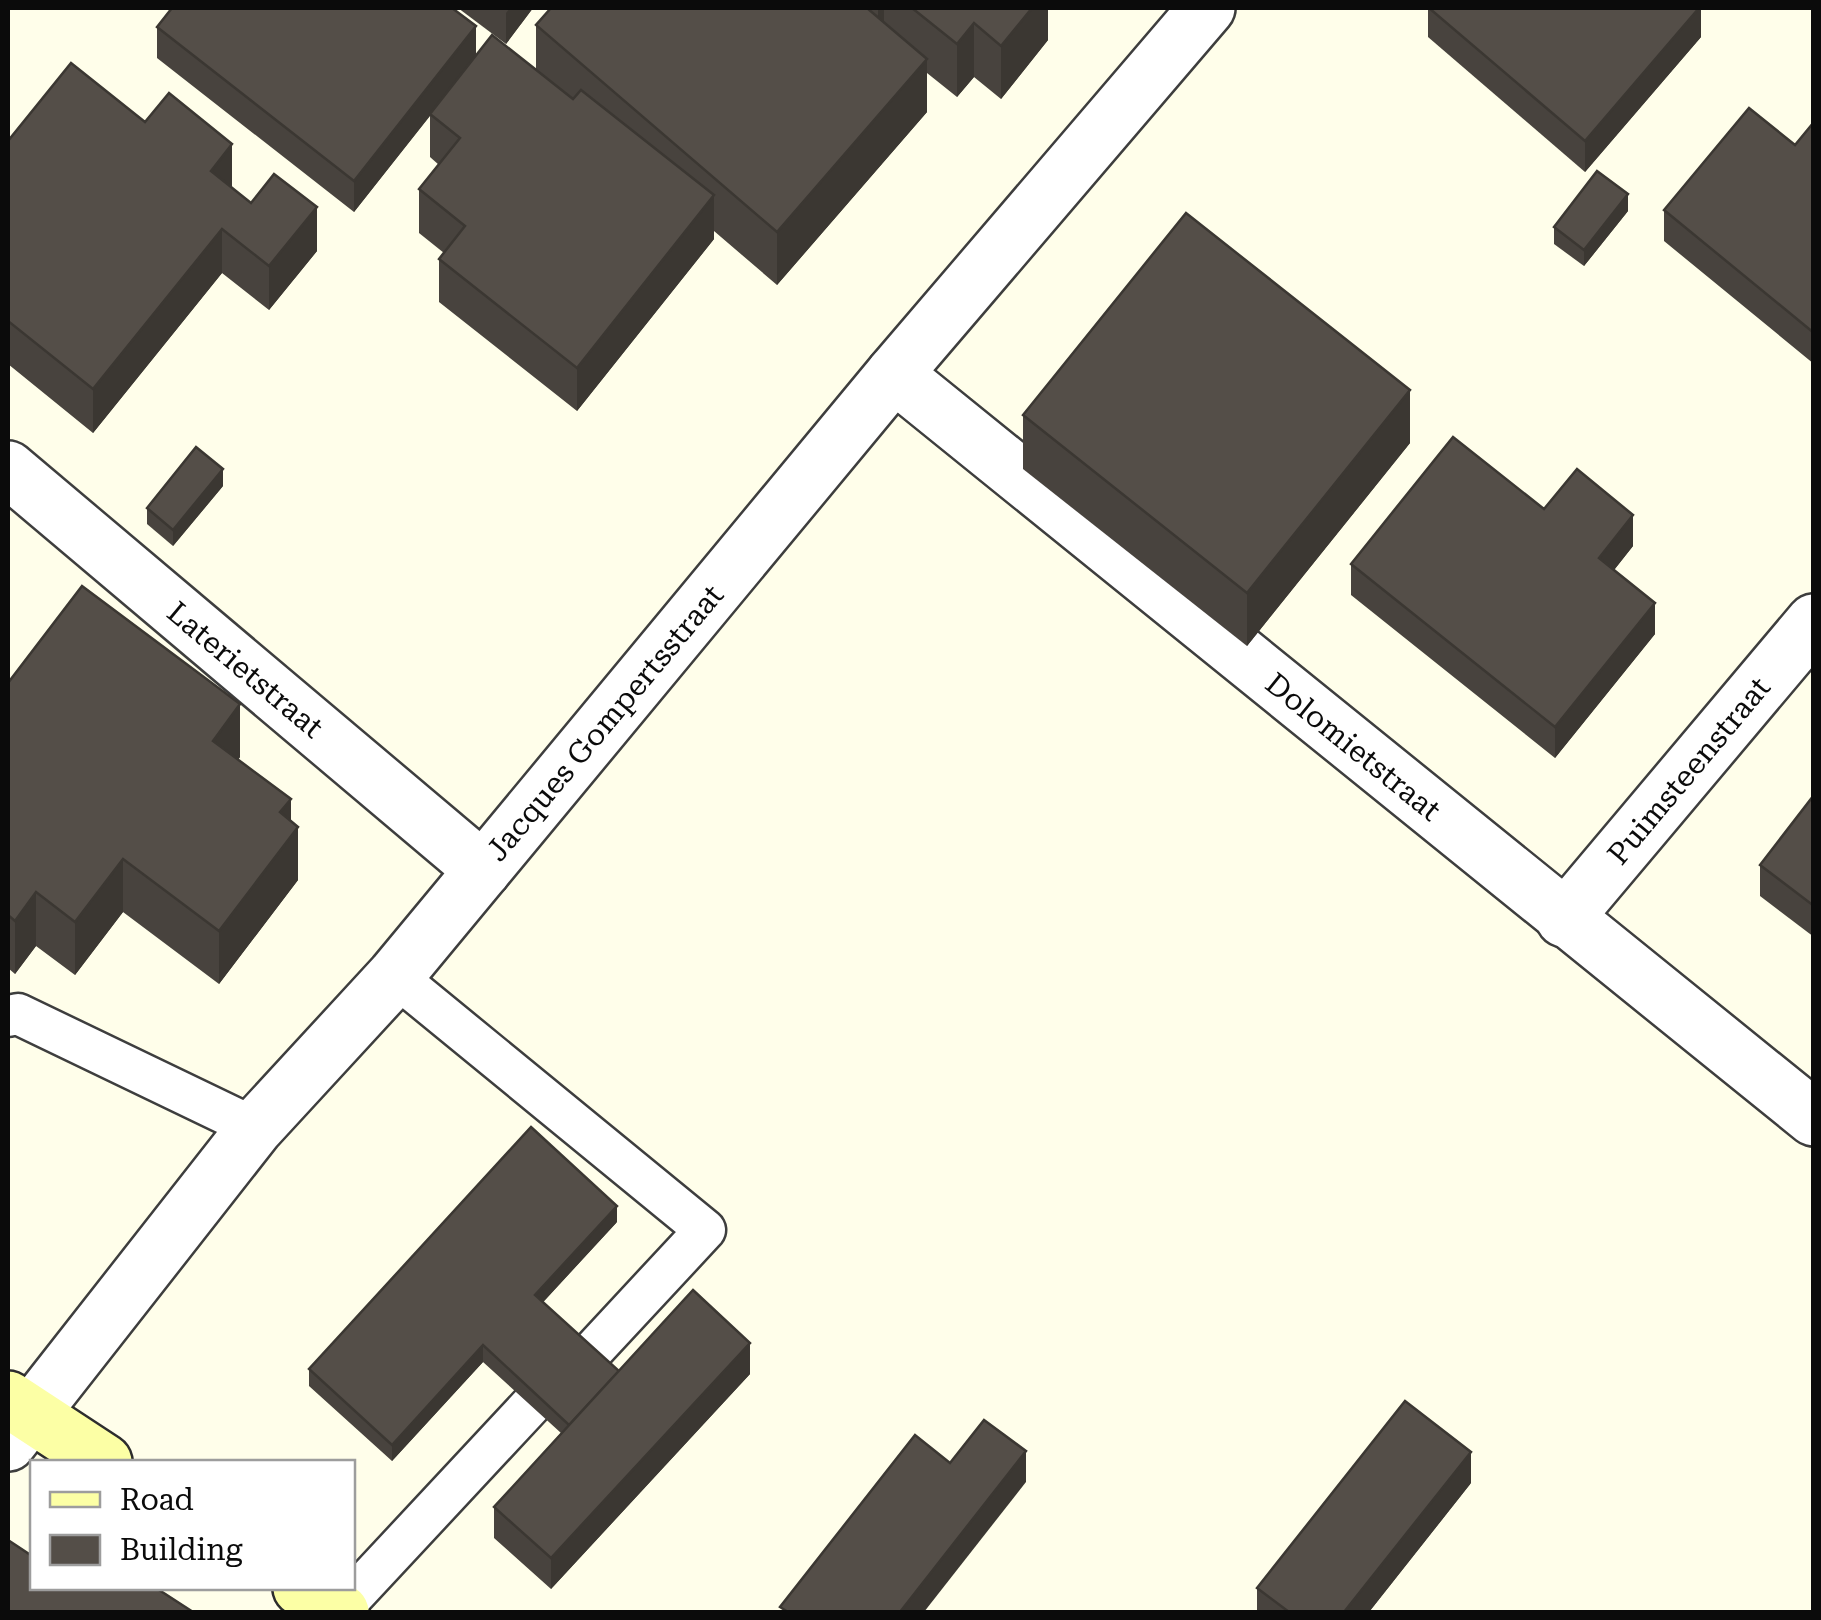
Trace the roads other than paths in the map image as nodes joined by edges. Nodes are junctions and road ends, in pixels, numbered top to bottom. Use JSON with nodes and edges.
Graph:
{"nodes":[{"id":1,"x":1207,"y":8,"type":"edge"},
{"id":2,"x":894,"y":374,"type":"junction"},
{"id":3,"x":8,"y":469,"type":"edge"},
{"id":4,"x":1814,"y":622,"type":"edge"},
{"id":5,"x":483,"y":870,"type":"junction"},
{"id":6,"x":1564,"y":919,"type":"junction"},
{"id":7,"x":395,"y":976,"type":"junction"},
{"id":8,"x":8,"y":1016,"type":"edge"},
{"id":9,"x":1814,"y":1118,"type":"edge"},
{"id":10,"x":254,"y":1128,"type":"junction"},
{"id":11,"x":587,"y":1358,"type":"edge"},
{"id":12,"x":531,"y":1405,"type":"edge"},
{"id":13,"x":15,"y":1420,"type":"edge"},
{"id":14,"x":100,"y":1460,"type":"edge"},
{"id":15,"x":305,"y":1590,"type":"edge"},
{"id":16,"x":340,"y":1612,"type":"edge"}],
"edges":[{"from":1,"to":2,"type":"street","name":"Jacques Gompertsstraat"},
{"from":2,"to":5,"type":"street","name":"Jacques Gompertsstraat"},
{"from":2,"to":6,"type":"street","name":"Dolomietstraat"},
{"from":3,"to":5,"type":"street","name":"Laterietstraat"},
{"from":4,"to":6,"type":"street","name":"Puimsteenstraat"},
{"from":5,"to":7,"type":"street","name":"Jacques Gompertsstraat"},
{"from":6,"to":9,"type":"street","name":"Dolomietstraat"},
{"from":7,"to":10,"type":"street","name":"Jacques Gompertsstraat"},
{"from":7,"to":11,"type":"lane"},
{"from":8,"to":10,"type":"lane"},
{"from":10,"to":13,"type":"street","name":"Jacques Gompertsstraat"},
{"from":12,"to":16,"type":"lane"},
{"from":13,"to":14,"type":"street"},
{"from":15,"to":16,"type":"street"}]}
